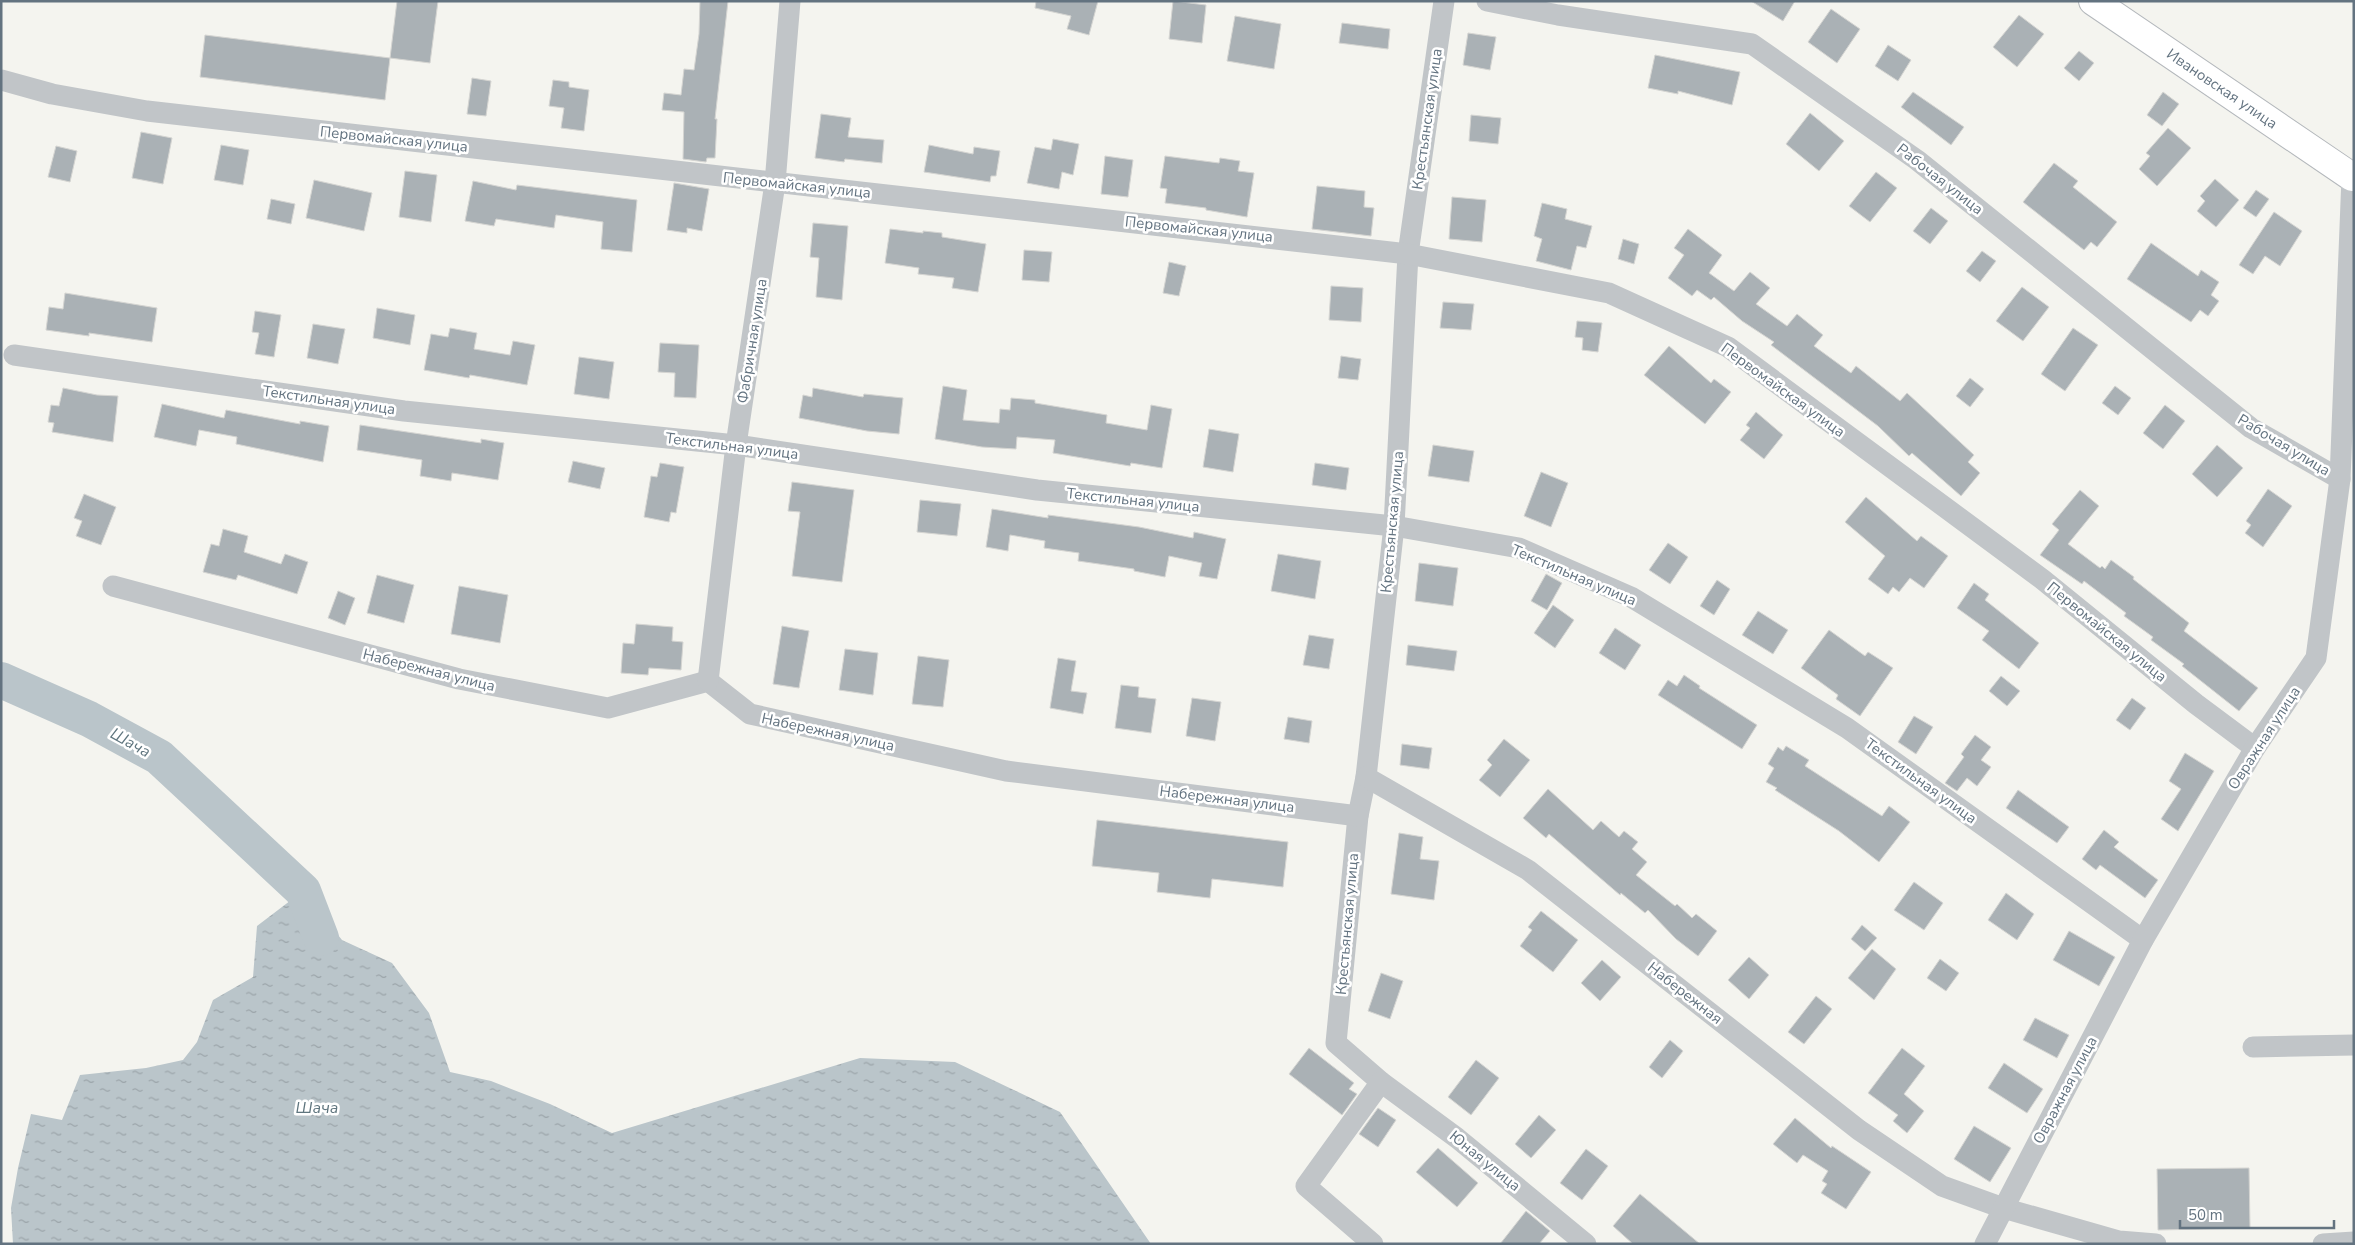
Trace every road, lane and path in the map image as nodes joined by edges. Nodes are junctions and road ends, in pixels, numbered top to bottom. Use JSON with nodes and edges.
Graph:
{"nodes":[{"id":1,"x":790,"y":1,"type":"edge"},
{"id":2,"x":1444,"y":1,"type":"edge"},
{"id":3,"x":1487,"y":1,"type":"edge"},
{"id":4,"x":2092,"y":1,"type":"edge"},
{"id":5,"x":1,"y":80,"type":"edge"},
{"id":6,"x":2353,"y":177,"type":"edge"},
{"id":7,"x":775,"y":183,"type":"junction"},
{"id":8,"x":1408,"y":254,"type":"junction"},
{"id":9,"x":14,"y":355,"type":"dead end"},
{"id":10,"x":736,"y":445,"type":"junction"},
{"id":11,"x":2340,"y":479,"type":"junction"},
{"id":12,"x":1394,"y":526,"type":"junction"},
{"id":13,"x":114,"y":586,"type":"dead end"},
{"id":14,"x":708,"y":681,"type":"junction"},
{"id":15,"x":2255,"y":748,"type":"junction"},
{"id":16,"x":1366,"y":777,"type":"junction"},
{"id":17,"x":1358,"y":816,"type":"junction"},
{"id":18,"x":2144,"y":940,"type":"junction"},
{"id":19,"x":1336,"y":1042,"type":"joint"},
{"id":20,"x":2354,"y":1045,"type":"edge"},
{"id":21,"x":2252,"y":1047,"type":"dead end"},
{"id":22,"x":1381,"y":1082,"type":"junction"},
{"id":23,"x":2003,"y":1208,"type":"junction"},
{"id":24,"x":2354,"y":1242,"type":"edge"},
{"id":25,"x":1373,"y":1244,"type":"edge"},
{"id":26,"x":1586,"y":1244,"type":"edge"},
{"id":27,"x":1985,"y":1244,"type":"edge"},
{"id":28,"x":2156,"y":1244,"type":"edge"},
{"id":29,"x":2323,"y":1244,"type":"edge"}],
"edges":[{"from":1,"to":7,"type":"street","name":"Фабричная улица"},
{"from":2,"to":8,"type":"street","name":"Крестьянская улица"},
{"from":3,"to":11,"type":"street","name":"Рабочая улица"},
{"from":4,"to":6,"type":"street","name":"Ивановская улица"},
{"from":5,"to":7,"type":"street","name":"Первомайская улица"},
{"from":6,"to":11,"type":"street","name":"Овражная улица"},
{"from":7,"to":8,"type":"street","name":"Первомайская улица"},
{"from":7,"to":10,"type":"street","name":"Фабричная улица"},
{"from":8,"to":12,"type":"street","name":"Крестьянская улица"},
{"from":8,"to":15,"type":"street","name":"Первомайская улица"},
{"from":9,"to":10,"type":"street","name":"Текстильная улица"},
{"from":10,"to":12,"type":"street","name":"Текстильная улица"},
{"from":10,"to":14,"type":"street","name":"Фабричная улица"},
{"from":11,"to":15,"type":"street","name":"Овражная улица"},
{"from":12,"to":16,"type":"street","name":"Крестьянская улица"},
{"from":12,"to":18,"type":"street","name":"Текстильная улица"},
{"from":13,"to":14,"type":"street","name":"Набережная улица"},
{"from":14,"to":17,"type":"street","name":"Набережная улица"},
{"from":15,"to":18,"type":"street","name":"Овражная улица"},
{"from":16,"to":17,"type":"street","name":"Крестьянская улица"},
{"from":16,"to":23,"type":"street","name":"Набережная"},
{"from":17,"to":19,"type":"street","name":"Крестьянская улица"},
{"from":18,"to":23,"type":"street","name":"Овражная улица"},
{"from":19,"to":22,"type":"street","name":"Юная улица"},
{"from":20,"to":21,"type":"street"},
{"from":22,"to":25,"type":"street"},
{"from":22,"to":26,"type":"street","name":"Юная улица"},
{"from":23,"to":27,"type":"street","name":"Овражная улица"},
{"from":23,"to":28,"type":"street","name":"Набережная"},
{"from":24,"to":29,"type":"street"}]}
